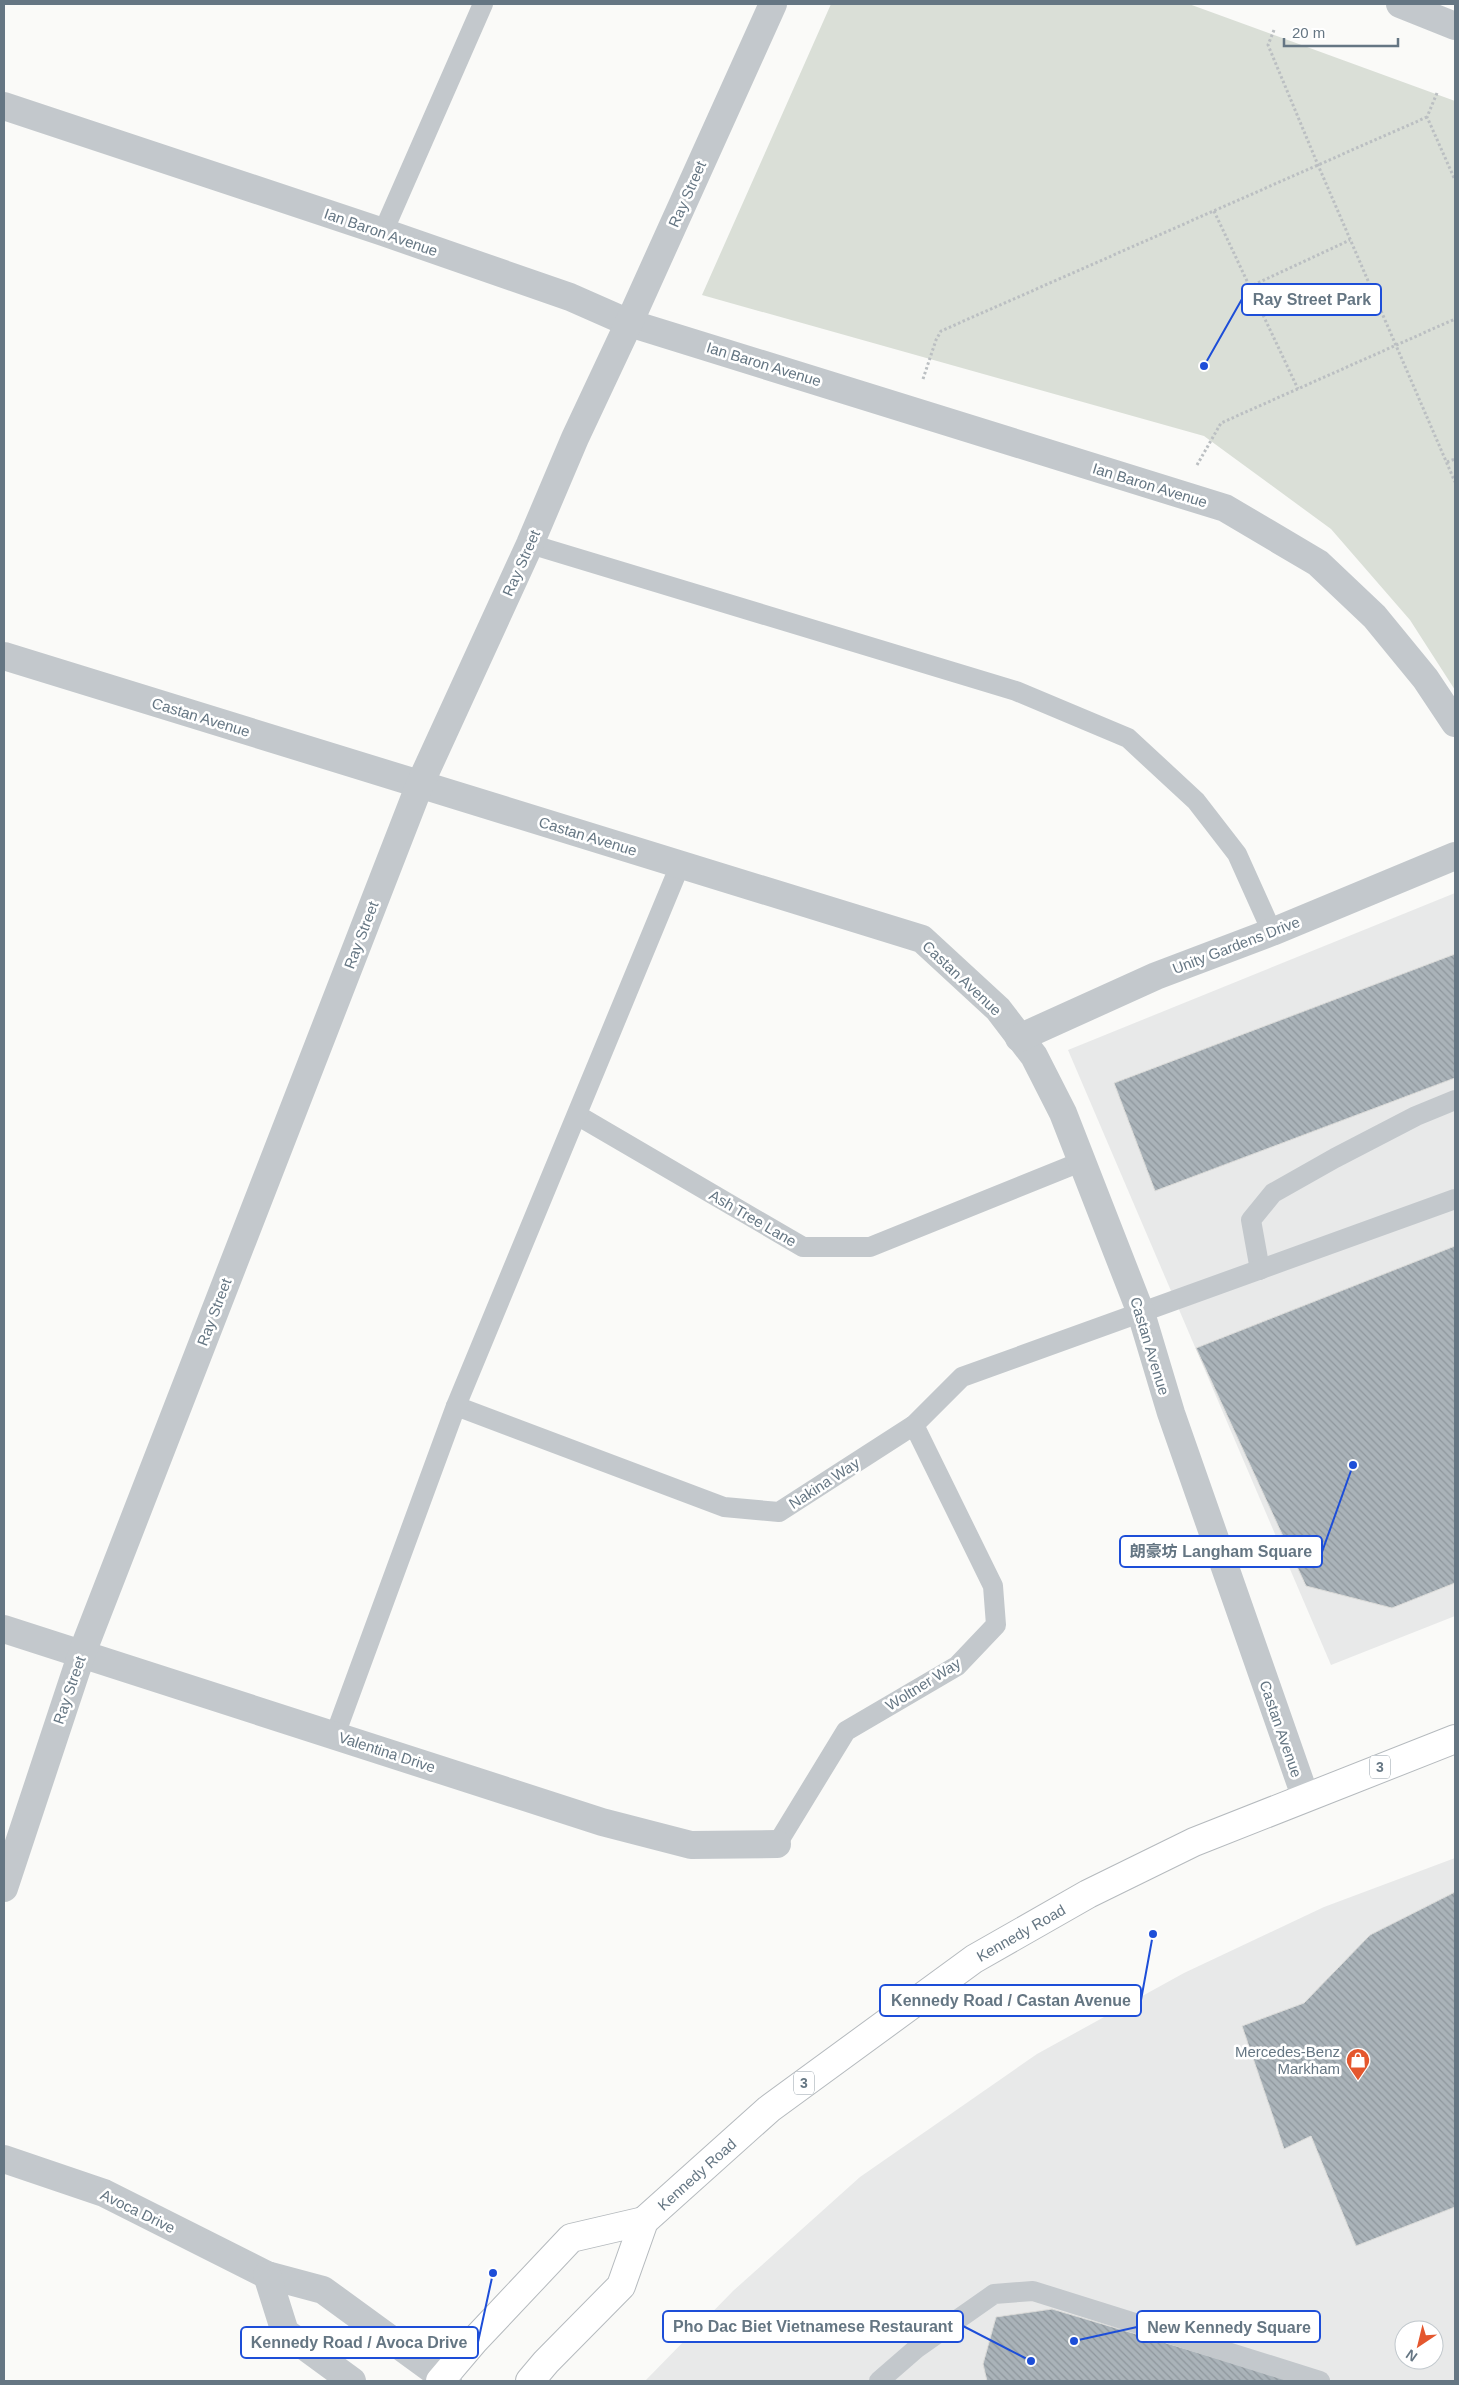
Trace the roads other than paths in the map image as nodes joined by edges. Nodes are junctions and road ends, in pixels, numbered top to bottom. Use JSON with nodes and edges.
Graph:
{"nodes":[{"id":1,"x":483,"y":4,"type":"edge"},
{"id":2,"x":773,"y":4,"type":"edge"},
{"id":3,"x":1400,"y":4,"type":"edge"},
{"id":4,"x":1455,"y":26,"type":"edge"},
{"id":5,"x":4,"y":106,"type":"edge"},
{"id":6,"x":383,"y":232,"type":"junction"},
{"id":7,"x":629,"y":323,"type":"junction"},
{"id":8,"x":530,"y":544,"type":"junction"},
{"id":9,"x":4,"y":656,"type":"edge"},
{"id":10,"x":1455,"y":723,"type":"edge"},
{"id":11,"x":420,"y":784,"type":"junction"},
{"id":12,"x":1455,"y":856,"type":"edge"},
{"id":13,"x":680,"y":865,"type":"junction"},
{"id":14,"x":1272,"y":932,"type":"junction"},
{"id":15,"x":1019,"y":1038,"type":"junction"},
{"id":16,"x":1455,"y":1100,"type":"edge"},
{"id":17,"x":577,"y":1115,"type":"junction"},
{"id":18,"x":1083,"y":1161,"type":"junction"},
{"id":19,"x":1455,"y":1199,"type":"edge"},
{"id":20,"x":1260,"y":1270,"type":"junction"},
{"id":21,"x":1141,"y":1313,"type":"junction"},
{"id":22,"x":456,"y":1406,"type":"junction"},
{"id":23,"x":914,"y":1425,"type":"junction"},
{"id":24,"x":4,"y":1628,"type":"edge"},
{"id":25,"x":82,"y":1653,"type":"junction"},
{"id":26,"x":334,"y":1735,"type":"junction"},
{"id":27,"x":1455,"y":1739,"type":"edge"},
{"id":28,"x":1305,"y":1796,"type":"junction"},
{"id":29,"x":777,"y":1844,"type":"joint"},
{"id":30,"x":4,"y":1888,"type":"edge"},
{"id":31,"x":4,"y":2159,"type":"edge"},
{"id":32,"x":644,"y":2222,"type":"junction"},
{"id":33,"x":267,"y":2276,"type":"junction"},
{"id":34,"x":444,"y":2380,"type":"edge"},
{"id":35,"x":352,"y":2381,"type":"edge"},
{"id":36,"x":530,"y":2381,"type":"edge"},
{"id":37,"x":879,"y":2381,"type":"edge"},
{"id":38,"x":1320,"y":2381,"type":"edge"}],
"edges":[{"from":1,"to":6,"type":"lane"},
{"from":2,"to":7,"type":"street","name":"Ray Street"},
{"from":3,"to":4,"type":"street"},
{"from":5,"to":6,"type":"street","name":"Ian Baron Avenue"},
{"from":6,"to":7,"type":"street","name":"Ian Baron Avenue"},
{"from":7,"to":8,"type":"street","name":"Ray Street"},
{"from":7,"to":10,"type":"street","name":"Ian Baron Avenue"},
{"from":8,"to":11,"type":"street","name":"Ray Street"},
{"from":8,"to":14,"type":"lane"},
{"from":9,"to":11,"type":"street","name":"Castan Avenue"},
{"from":11,"to":13,"type":"street","name":"Castan Avenue"},
{"from":11,"to":25,"type":"street","name":"Ray Street"},
{"from":12,"to":14,"type":"street","name":"Unity Gardens Drive"},
{"from":13,"to":15,"type":"street","name":"Castan Avenue"},
{"from":13,"to":17,"type":"lane"},
{"from":14,"to":15,"type":"street","name":"Unity Gardens Drive"},
{"from":15,"to":18,"type":"street","name":"Castan Avenue"},
{"from":16,"to":20,"type":"lane"},
{"from":17,"to":18,"type":"lane","name":"Ash Tree Lane"},
{"from":17,"to":22,"type":"lane"},
{"from":18,"to":21,"type":"street","name":"Castan Avenue"},
{"from":19,"to":20,"type":"lane","name":"Nakina Way"},
{"from":20,"to":21,"type":"lane","name":"Nakina Way"},
{"from":21,"to":23,"type":"lane","name":"Nakina Way"},
{"from":21,"to":28,"type":"street","name":"Castan Avenue"},
{"from":22,"to":23,"type":"lane","name":"Nakina Way"},
{"from":22,"to":26,"type":"lane"},
{"from":23,"to":29,"type":"lane","name":"Woltner Way"},
{"from":24,"to":25,"type":"street","name":"Valentina Drive"},
{"from":25,"to":26,"type":"street","name":"Valentina Drive"},
{"from":25,"to":30,"type":"street","name":"Ray Street"},
{"from":26,"to":29,"type":"street","name":"Valentina Drive"},
{"from":27,"to":28,"type":"main road","name":"Kennedy Road","number":"3"},
{"from":28,"to":32,"type":"main road","name":"Kennedy Road","number":"3"},
{"from":31,"to":33,"type":"street","name":"Avoca Drive"},
{"from":32,"to":34,"type":"main road","name":"Kennedy Road","number":"3"},
{"from":32,"to":36,"type":"main road","name":"Kennedy Road","number":"3"},
{"from":33,"to":34,"type":"street","name":"Avoca Drive"},
{"from":33,"to":35,"type":"street"},
{"from":37,"to":38,"type":"lane"}]}
